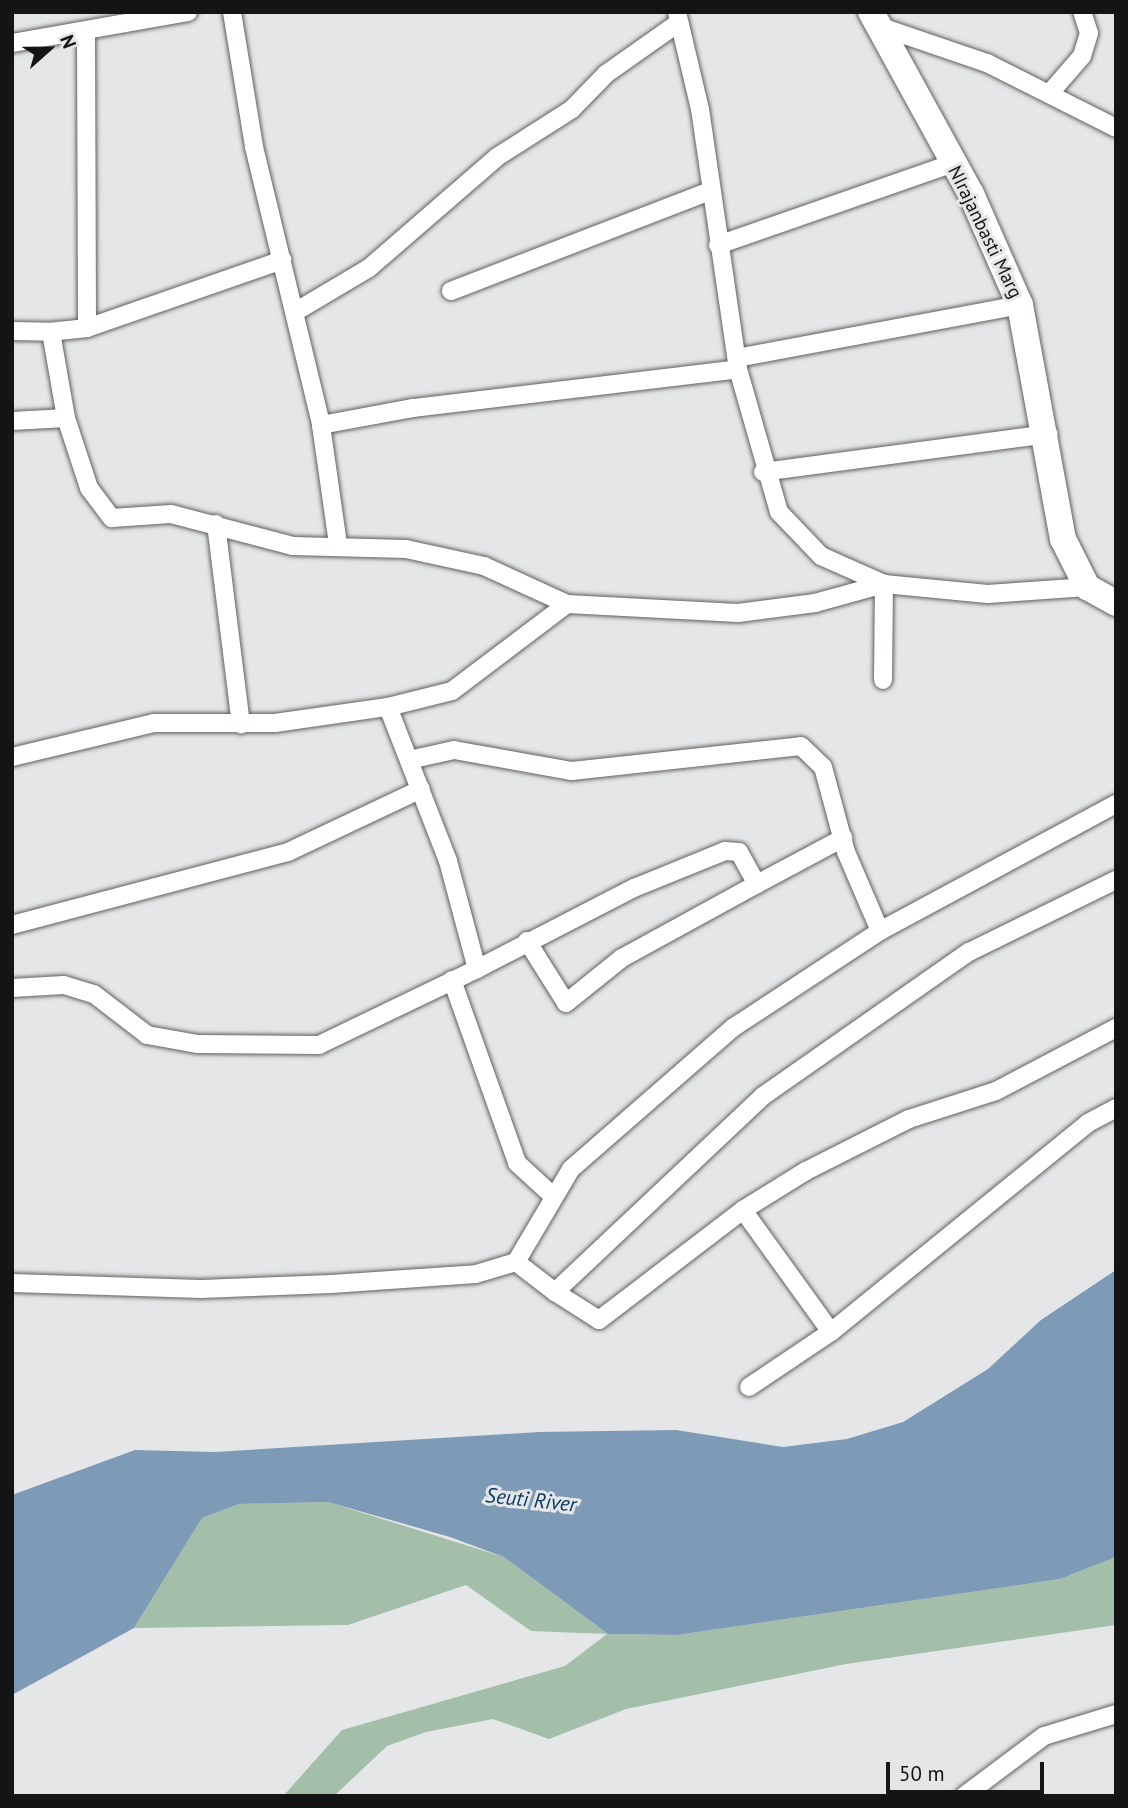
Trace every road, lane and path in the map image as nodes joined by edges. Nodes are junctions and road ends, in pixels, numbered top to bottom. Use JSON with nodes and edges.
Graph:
{"nodes":[{"id":1,"x":188,"y":12,"type":"edge"},
{"id":2,"x":232,"y":12,"type":"edge"},
{"id":3,"x":1082,"y":12,"type":"edge"},
{"id":4,"x":677,"y":18,"type":"edge"},
{"id":5,"x":876,"y":20,"type":"edge"},
{"id":6,"x":86,"y":33,"type":"junction"},
{"id":7,"x":12,"y":43,"type":"edge"},
{"id":8,"x":1049,"y":94,"type":"junction"},
{"id":9,"x":1116,"y":128,"type":"edge"},
{"id":10,"x":953,"y":163,"type":"junction"},
{"id":11,"x":710,"y":191,"type":"junction"},
{"id":12,"x":719,"y":245,"type":"junction"},
{"id":13,"x":282,"y":260,"type":"junction"},
{"id":14,"x":451,"y":291,"type":"dead end"},
{"id":15,"x":1020,"y":305,"type":"junction"},
{"id":16,"x":295,"y":312,"type":"junction"},
{"id":17,"x":87,"y":328,"type":"junction"},
{"id":18,"x":12,"y":331,"type":"edge"},
{"id":19,"x":51,"y":332,"type":"junction"},
{"id":20,"x":737,"y":364,"type":"junction"},
{"id":21,"x":66,"y":418,"type":"junction"},
{"id":22,"x":12,"y":421,"type":"edge"},
{"id":23,"x":321,"y":425,"type":"junction"},
{"id":24,"x":1048,"y":434,"type":"junction"},
{"id":25,"x":763,"y":472,"type":"junction"},
{"id":26,"x":216,"y":524,"type":"junction"},
{"id":27,"x":338,"y":545,"type":"junction"},
{"id":28,"x":884,"y":584,"type":"junction"},
{"id":29,"x":1087,"y":587,"type":"junction"},
{"id":30,"x":1116,"y":603,"type":"edge"},
{"id":31,"x":566,"y":604,"type":"junction"},
{"id":32,"x":883,"y":680,"type":"dead end"},
{"id":33,"x":388,"y":707,"type":"junction"},
{"id":34,"x":241,"y":724,"type":"junction"},
{"id":35,"x":12,"y":757,"type":"edge"},
{"id":36,"x":409,"y":760,"type":"junction"},
{"id":37,"x":421,"y":789,"type":"junction"},
{"id":38,"x":1116,"y":804,"type":"edge"},
{"id":39,"x":843,"y":838,"type":"junction"},
{"id":40,"x":1116,"y":880,"type":"edge"},
{"id":41,"x":757,"y":884,"type":"junction"},
{"id":42,"x":12,"y":925,"type":"edge"},
{"id":43,"x":880,"y":931,"type":"junction"},
{"id":44,"x":527,"y":941,"type":"junction"},
{"id":45,"x":477,"y":969,"type":"junction"},
{"id":46,"x":452,"y":980,"type":"junction"},
{"id":47,"x":12,"y":988,"type":"edge"},
{"id":48,"x":1116,"y":1028,"type":"edge"},
{"id":49,"x":1116,"y":1108,"type":"edge"},
{"id":50,"x":553,"y":1196,"type":"junction"},
{"id":51,"x":743,"y":1210,"type":"junction"},
{"id":52,"x":516,"y":1262,"type":"junction"},
{"id":53,"x":12,"y":1283,"type":"edge"},
{"id":54,"x":555,"y":1292,"type":"junction"},
{"id":55,"x":831,"y":1332,"type":"junction"},
{"id":56,"x":749,"y":1387,"type":"dead end"},
{"id":57,"x":1116,"y":1714,"type":"edge"},
{"id":58,"x":964,"y":1796,"type":"edge"}],
"edges":[{"from":1,"to":6,"type":"street"},
{"from":2,"to":13,"type":"street"},
{"from":3,"to":8,"type":"street"},
{"from":4,"to":11,"type":"street"},
{"from":4,"to":16,"type":"street"},
{"from":5,"to":8,"type":"street"},
{"from":5,"to":10,"type":"street","name":"NIrajanbasti Marg"},
{"from":6,"to":7,"type":"street"},
{"from":6,"to":17,"type":"street"},
{"from":8,"to":9,"type":"street"},
{"from":10,"to":12,"type":"street"},
{"from":10,"to":15,"type":"street","name":"NIrajanbasti Marg"},
{"from":11,"to":12,"type":"street"},
{"from":11,"to":14,"type":"street"},
{"from":12,"to":20,"type":"street"},
{"from":13,"to":16,"type":"street"},
{"from":13,"to":17,"type":"street"},
{"from":15,"to":20,"type":"street"},
{"from":15,"to":24,"type":"street","name":"NIrajanbasti Marg"},
{"from":16,"to":23,"type":"street"},
{"from":17,"to":19,"type":"street"},
{"from":18,"to":19,"type":"street"},
{"from":19,"to":21,"type":"street"},
{"from":20,"to":23,"type":"street"},
{"from":20,"to":25,"type":"street"},
{"from":21,"to":22,"type":"street"},
{"from":21,"to":26,"type":"street"},
{"from":23,"to":27,"type":"street"},
{"from":24,"to":25,"type":"street"},
{"from":24,"to":29,"type":"street","name":"NIrajanbasti Marg"},
{"from":25,"to":28,"type":"street"},
{"from":26,"to":27,"type":"street"},
{"from":26,"to":34,"type":"street"},
{"from":27,"to":31,"type":"street"},
{"from":28,"to":29,"type":"street"},
{"from":28,"to":31,"type":"street"},
{"from":28,"to":32,"type":"street"},
{"from":29,"to":30,"type":"street"},
{"from":31,"to":33,"type":"street"},
{"from":33,"to":34,"type":"street"},
{"from":33,"to":36,"type":"street"},
{"from":34,"to":35,"type":"street"},
{"from":36,"to":37,"type":"street"},
{"from":36,"to":39,"type":"street"},
{"from":37,"to":42,"type":"street"},
{"from":37,"to":45,"type":"street"},
{"from":38,"to":43,"type":"street"},
{"from":39,"to":41,"type":"street"},
{"from":39,"to":43,"type":"street"},
{"from":40,"to":54,"type":"street"},
{"from":41,"to":44,"type":"street"},
{"from":41,"to":44,"type":"street"},
{"from":43,"to":50,"type":"street"},
{"from":44,"to":45,"type":"street"},
{"from":45,"to":46,"type":"street"},
{"from":46,"to":47,"type":"street"},
{"from":46,"to":50,"type":"street"},
{"from":48,"to":51,"type":"street"},
{"from":49,"to":55,"type":"street"},
{"from":50,"to":52,"type":"street"},
{"from":51,"to":54,"type":"street"},
{"from":51,"to":55,"type":"street"},
{"from":52,"to":53,"type":"street"},
{"from":52,"to":54,"type":"street"},
{"from":55,"to":56,"type":"street"},
{"from":57,"to":58,"type":"street"}]}
